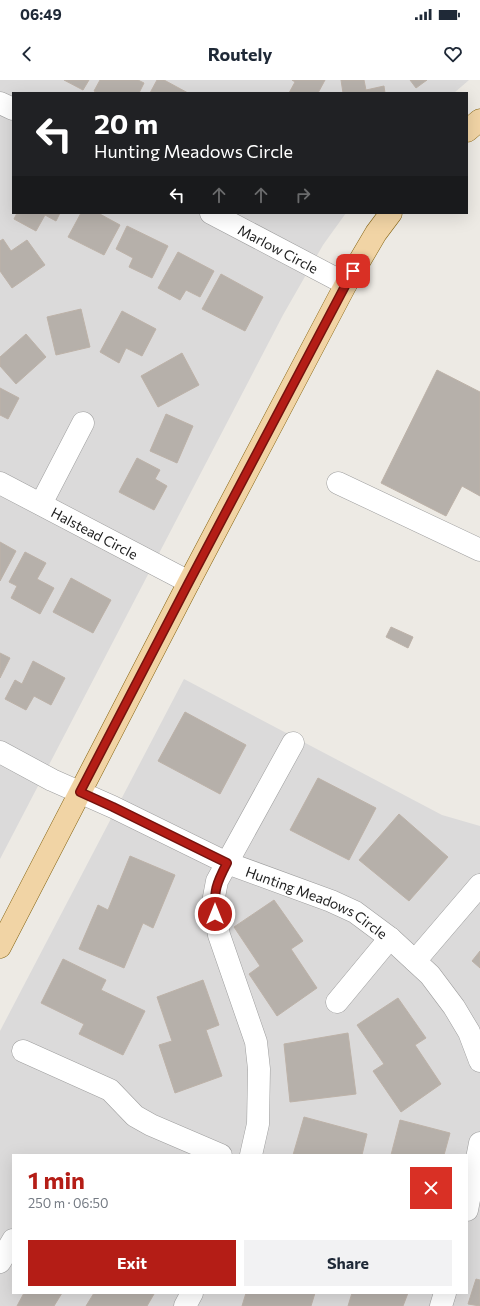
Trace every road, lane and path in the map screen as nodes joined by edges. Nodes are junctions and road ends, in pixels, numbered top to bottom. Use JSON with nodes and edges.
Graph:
{"nodes":[{"id":1,"x":480,"y":120,"type":"edge"},
{"id":2,"x":468,"y":130,"type":"edge"},
{"id":3,"x":213,"y":214,"type":"edge"},
{"id":4,"x":390,"y":214,"type":"edge"},
{"id":5,"x":346,"y":284,"type":"junction"},
{"id":6,"x":83,"y":423,"type":"dead end"},
{"id":7,"x":0,"y":483,"type":"edge"},
{"id":8,"x":338,"y":483,"type":"dead end"},
{"id":9,"x":41,"y":504,"type":"junction"},
{"id":10,"x":480,"y":550,"type":"edge"},
{"id":11,"x":189,"y":582,"type":"junction"},
{"id":12,"x":293,"y":743,"type":"dead end"},
{"id":13,"x":0,"y":752,"type":"edge"},
{"id":14,"x":80,"y":792,"type":"junction"},
{"id":15,"x":227,"y":863,"type":"junction"},
{"id":16,"x":480,"y":885,"type":"edge"},
{"id":17,"x":390,"y":938,"type":"junction"},
{"id":18,"x":0,"y":947,"type":"edge"},
{"id":19,"x":415,"y":961,"type":"junction"},
{"id":20,"x":337,"y":1002,"type":"dead end"},
{"id":21,"x":23,"y":1051,"type":"dead end"},
{"id":22,"x":480,"y":1061,"type":"edge"},
{"id":23,"x":480,"y":1143,"type":"edge"},
{"id":24,"x":219,"y":1154,"type":"edge"},
{"id":25,"x":251,"y":1154,"type":"edge"},
{"id":26,"x":468,"y":1205,"type":"edge"},
{"id":27,"x":12,"y":1242,"type":"edge"},
{"id":28,"x":0,"y":1262,"type":"edge"},
{"id":29,"x":191,"y":1294,"type":"edge"},
{"id":30,"x":445,"y":1294,"type":"edge"},
{"id":31,"x":185,"y":1306,"type":"edge"},
{"id":32,"x":441,"y":1306,"type":"edge"}],
"edges":[{"from":1,"to":2,"type":"main road"},
{"from":3,"to":5,"type":"street","name":"Marlow Circle"},
{"from":4,"to":5,"type":"main road"},
{"from":5,"to":11,"type":"main road"},
{"from":6,"to":9,"type":"street"},
{"from":7,"to":9,"type":"street","name":"Halstead Circle"},
{"from":8,"to":10,"type":"street"},
{"from":9,"to":11,"type":"street","name":"Halstead Circle"},
{"from":11,"to":14,"type":"main road"},
{"from":12,"to":15,"type":"street"},
{"from":13,"to":14,"type":"street"},
{"from":14,"to":15,"type":"street","name":"Hunting Meadows Circle"},
{"from":14,"to":18,"type":"main road"},
{"from":15,"to":17,"type":"street","name":"Hunting Meadows Circle"},
{"from":15,"to":25,"type":"street"},
{"from":16,"to":19,"type":"street"},
{"from":17,"to":19,"type":"street","name":"Hunting Meadows Circle"},
{"from":17,"to":20,"type":"street"},
{"from":19,"to":22,"type":"street","name":"Hunting Meadows Circle"},
{"from":21,"to":24,"type":"street"},
{"from":23,"to":26,"type":"street"},
{"from":27,"to":28,"type":"street"},
{"from":29,"to":31,"type":"street"},
{"from":30,"to":32,"type":"street"}]}
